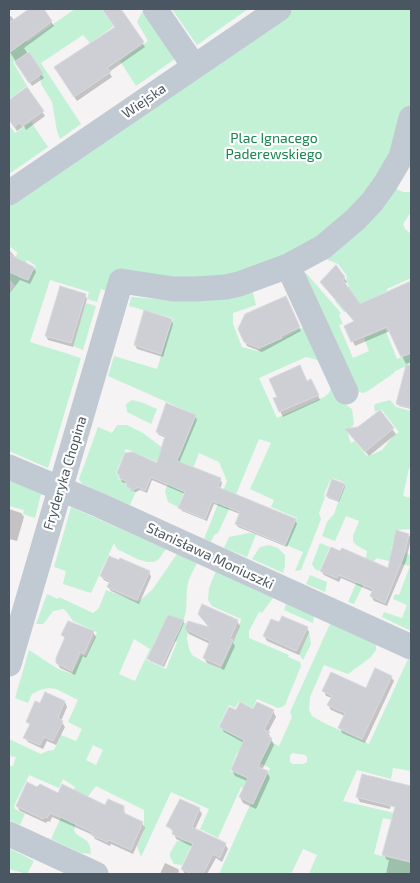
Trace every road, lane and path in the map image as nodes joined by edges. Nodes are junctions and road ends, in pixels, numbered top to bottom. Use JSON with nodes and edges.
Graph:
{"nodes":[{"id":1,"x":155,"y":9,"type":"edge"},
{"id":2,"x":278,"y":9,"type":"edge"},
{"id":3,"x":194,"y":66,"type":"junction"},
{"id":4,"x":411,"y":118,"type":"edge"},
{"id":5,"x":9,"y":193,"type":"edge"},
{"id":6,"x":288,"y":266,"type":"junction"},
{"id":7,"x":346,"y":392,"type":"dead end"},
{"id":8,"x":9,"y":467,"type":"edge"},
{"id":9,"x":60,"y":489,"type":"junction"},
{"id":10,"x":411,"y":647,"type":"edge"},
{"id":11,"x":9,"y":664,"type":"edge"},
{"id":12,"x":9,"y":834,"type":"edge"},
{"id":13,"x":96,"y":874,"type":"edge"}],
"edges":[{"from":1,"to":3,"type":"street"},
{"from":2,"to":3,"type":"street","name":"Wiejska"},
{"from":3,"to":5,"type":"street","name":"Wiejska"},
{"from":4,"to":6,"type":"street"},
{"from":6,"to":7,"type":"street"},
{"from":6,"to":9,"type":"street","name":"Fryderyka Chopina"},
{"from":8,"to":9,"type":"street","name":"Stanisława Moniuszki"},
{"from":9,"to":10,"type":"street","name":"Stanisława Moniuszki"},
{"from":9,"to":11,"type":"street","name":"Fryderyka Chopina"},
{"from":12,"to":13,"type":"street"}]}
